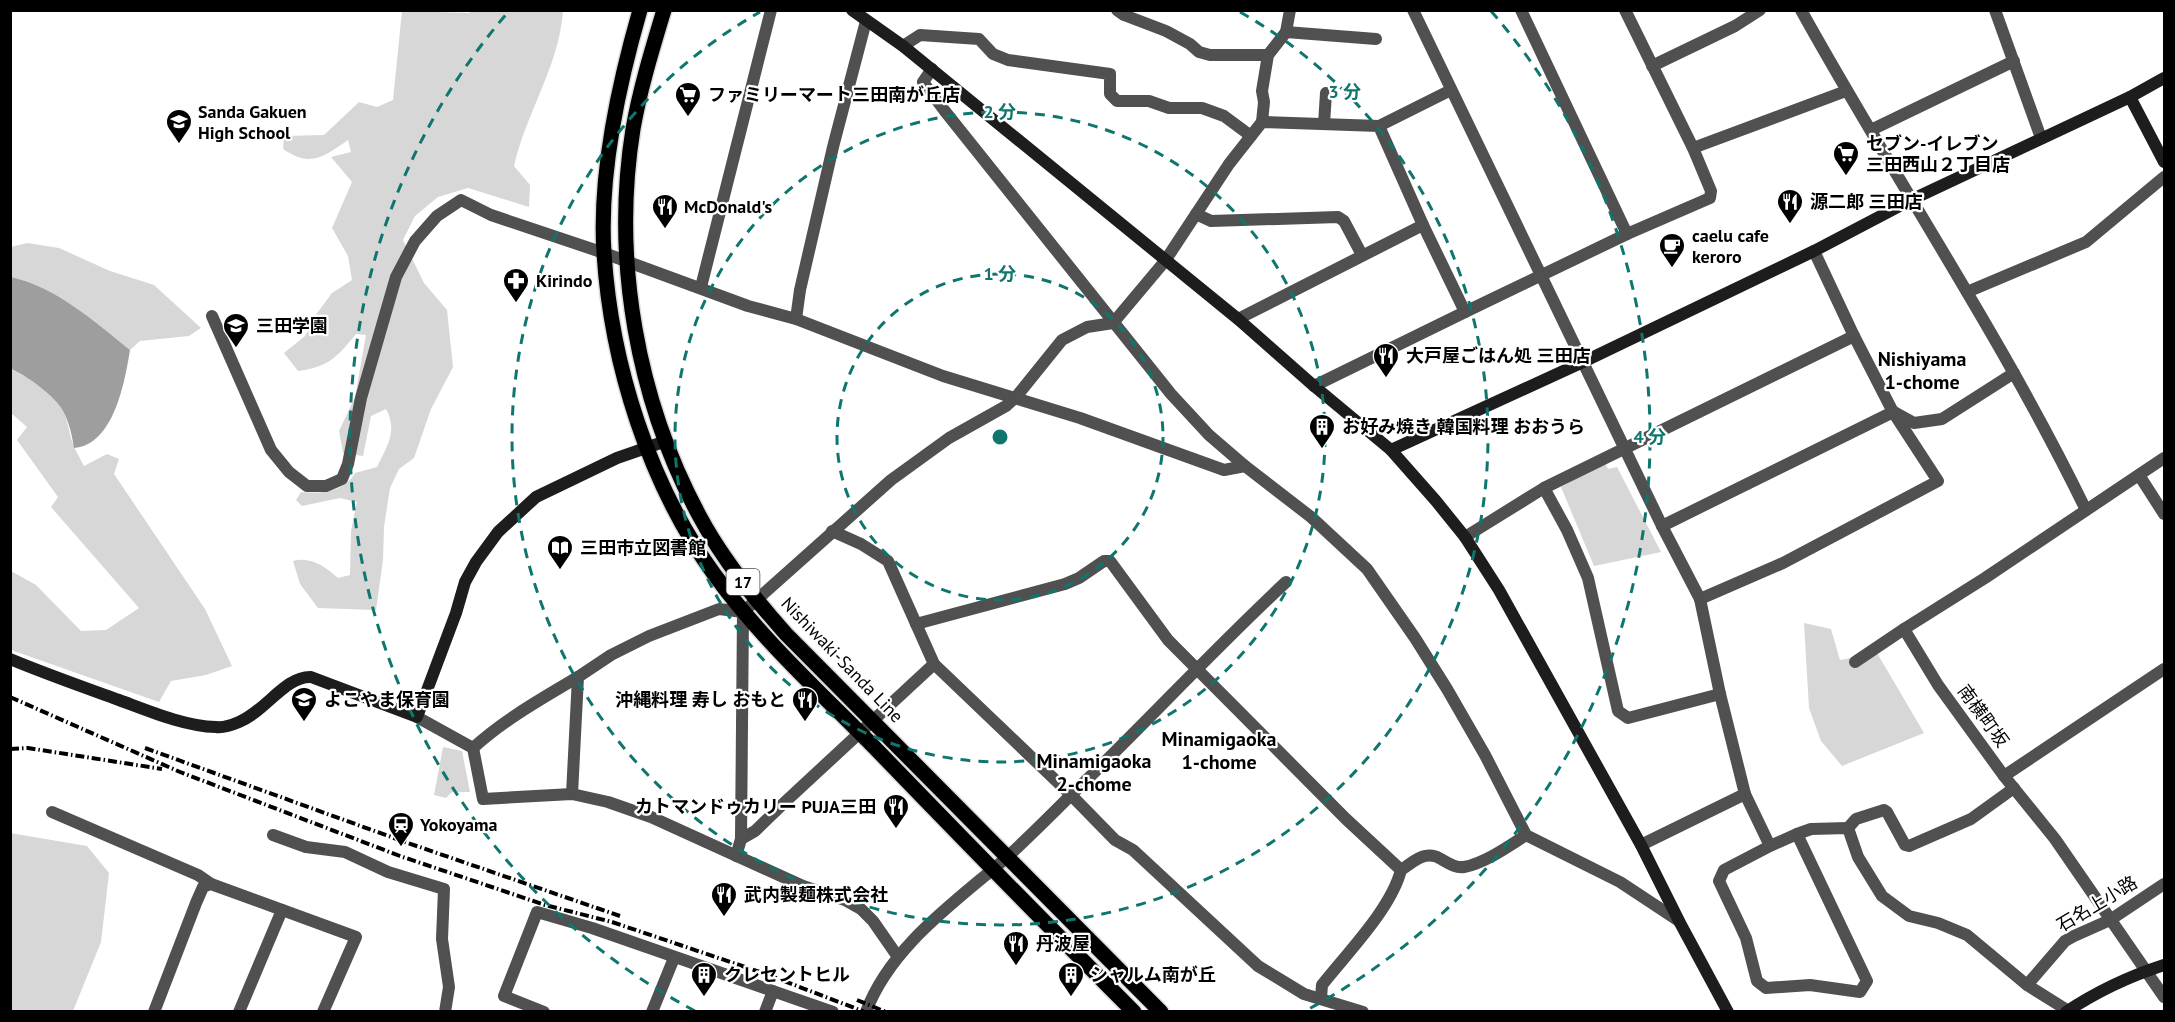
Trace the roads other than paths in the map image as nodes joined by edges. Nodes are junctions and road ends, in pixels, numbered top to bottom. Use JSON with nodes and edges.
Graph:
{"nodes":[{"id":1,"x":640,"y":10,"type":"edge"},
{"id":2,"x":664,"y":10,"type":"edge"},
{"id":3,"x":771,"y":10,"type":"edge"},
{"id":4,"x":852,"y":10,"type":"edge"},
{"id":5,"x":1117,"y":10,"type":"edge"},
{"id":6,"x":1290,"y":10,"type":"edge"},
{"id":7,"x":1413,"y":10,"type":"edge"},
{"id":8,"x":1521,"y":10,"type":"edge"},
{"id":9,"x":1624,"y":10,"type":"edge"},
{"id":10,"x":1760,"y":10,"type":"edge"},
{"id":11,"x":1801,"y":10,"type":"edge"},
{"id":12,"x":1995,"y":10,"type":"edge"},
{"id":13,"x":866,"y":21,"type":"junction"},
{"id":14,"x":1286,"y":33,"type":"junction"},
{"id":15,"x":1376,"y":39,"type":"dead end"},
{"id":16,"x":903,"y":45,"type":"junction"},
{"id":17,"x":1268,"y":55,"type":"junction"},
{"id":18,"x":2014,"y":61,"type":"junction"},
{"id":19,"x":1652,"y":66,"type":"junction"},
{"id":20,"x":932,"y":69,"type":"junction"},
{"id":21,"x":2164,"y":78,"type":"edge"},
{"id":22,"x":1451,"y":90,"type":"junction"},
{"id":23,"x":1846,"y":91,"type":"junction"},
{"id":24,"x":1326,"y":93,"type":"dead end"},
{"id":25,"x":2130,"y":97,"type":"junction"},
{"id":26,"x":1262,"y":122,"type":"junction"},
{"id":27,"x":1324,"y":124,"type":"junction"},
{"id":28,"x":1379,"y":126,"type":"junction"},
{"id":29,"x":1871,"y":130,"type":"junction"},
{"id":30,"x":1251,"y":136,"type":"junction"},
{"id":31,"x":2041,"y":138,"type":"junction"},
{"id":32,"x":1693,"y":148,"type":"junction"},
{"id":33,"x":2164,"y":162,"type":"edge"},
{"id":34,"x":2164,"y":177,"type":"edge"},
{"id":35,"x":1913,"y":199,"type":"junction"},
{"id":36,"x":1196,"y":214,"type":"junction"},
{"id":37,"x":1423,"y":225,"type":"junction"},
{"id":38,"x":1627,"y":234,"type":"junction"},
{"id":39,"x":1814,"y":251,"type":"junction"},
{"id":40,"x":604,"y":252,"type":"junction"},
{"id":41,"x":1362,"y":255,"type":"junction"},
{"id":42,"x":626,"y":261,"type":"junction"},
{"id":43,"x":1165,"y":261,"type":"junction"},
{"id":44,"x":1541,"y":276,"type":"junction"},
{"id":45,"x":701,"y":287,"type":"junction"},
{"id":46,"x":1967,"y":292,"type":"junction"},
{"id":47,"x":1465,"y":312,"type":"junction"},
{"id":48,"x":212,"y":316,"type":"dead end"},
{"id":49,"x":796,"y":318,"type":"junction"},
{"id":50,"x":1238,"y":319,"type":"junction"},
{"id":51,"x":1113,"y":323,"type":"junction"},
{"id":52,"x":1854,"y":336,"type":"junction"},
{"id":53,"x":1583,"y":362,"type":"junction"},
{"id":54,"x":2014,"y":373,"type":"junction"},
{"id":55,"x":1314,"y":386,"type":"junction"},
{"id":56,"x":1016,"y":397,"type":"junction"},
{"id":57,"x":1893,"y":412,"type":"junction"},
{"id":58,"x":666,"y":441,"type":"junction"},
{"id":59,"x":646,"y":447,"type":"junction"},
{"id":60,"x":1625,"y":448,"type":"junction"},
{"id":61,"x":1391,"y":450,"type":"junction"},
{"id":62,"x":2164,"y":458,"type":"edge"},
{"id":63,"x":1245,"y":466,"type":"junction"},
{"id":64,"x":2139,"y":475,"type":"junction"},
{"id":65,"x":1545,"y":488,"type":"junction"},
{"id":66,"x":2086,"y":510,"type":"junction"},
{"id":67,"x":2164,"y":514,"type":"edge"},
{"id":68,"x":1662,"y":526,"type":"junction"},
{"id":69,"x":832,"y":531,"type":"junction"},
{"id":70,"x":1465,"y":537,"type":"junction"},
{"id":71,"x":1286,"y":582,"type":"dead end"},
{"id":72,"x":1700,"y":599,"type":"junction"},
{"id":73,"x":755,"y":600,"type":"junction"},
{"id":74,"x":743,"y":612,"type":"junction"},
{"id":75,"x":916,"y":624,"type":"junction"},
{"id":76,"x":1904,"y":629,"type":"junction"},
{"id":77,"x":10,"y":659,"type":"edge"},
{"id":78,"x":1855,"y":662,"type":"dead end"},
{"id":79,"x":934,"y":664,"type":"junction"},
{"id":80,"x":1197,"y":669,"type":"junction"},
{"id":81,"x":2164,"y":669,"type":"edge"},
{"id":82,"x":578,"y":677,"type":"junction"},
{"id":83,"x":1720,"y":694,"type":"junction"},
{"id":84,"x":417,"y":717,"type":"junction"},
{"id":85,"x":873,"y":720,"type":"junction"},
{"id":86,"x":860,"y":733,"type":"junction"},
{"id":87,"x":473,"y":747,"type":"junction"},
{"id":88,"x":2004,"y":776,"type":"junction"},
{"id":89,"x":2014,"y":788,"type":"junction"},
{"id":90,"x":572,"y":794,"type":"junction"},
{"id":91,"x":1745,"y":794,"type":"junction"},
{"id":92,"x":1071,"y":795,"type":"junction"},
{"id":93,"x":52,"y":812,"type":"dead end"},
{"id":94,"x":1848,"y":828,"type":"junction"},
{"id":95,"x":1797,"y":834,"type":"junction"},
{"id":96,"x":273,"y":835,"type":"dead end"},
{"id":97,"x":1526,"y":835,"type":"junction"},
{"id":98,"x":741,"y":839,"type":"junction"},
{"id":99,"x":1641,"y":845,"type":"junction"},
{"id":100,"x":1770,"y":846,"type":"junction"},
{"id":101,"x":736,"y":856,"type":"junction"},
{"id":102,"x":1008,"y":856,"type":"junction"},
{"id":103,"x":992,"y":869,"type":"junction"},
{"id":104,"x":1401,"y":870,"type":"junction"},
{"id":105,"x":211,"y":884,"type":"junction"},
{"id":106,"x":2164,"y":884,"type":"edge"},
{"id":107,"x":282,"y":910,"type":"junction"},
{"id":108,"x":2110,"y":920,"type":"junction"},
{"id":109,"x":1679,"y":921,"type":"junction"},
{"id":110,"x":898,"y":957,"type":"junction"},
{"id":111,"x":674,"y":958,"type":"junction"},
{"id":112,"x":2164,"y":966,"type":"edge"},
{"id":113,"x":2146,"y":971,"type":"junction"},
{"id":114,"x":2027,"y":985,"type":"junction"},
{"id":115,"x":772,"y":991,"type":"junction"},
{"id":116,"x":2164,"y":997,"type":"edge"},
{"id":117,"x":1321,"y":998,"type":"junction"},
{"id":118,"x":154,"y":1011,"type":"edge"},
{"id":119,"x":239,"y":1011,"type":"edge"},
{"id":120,"x":323,"y":1011,"type":"edge"},
{"id":121,"x":445,"y":1011,"type":"edge"},
{"id":122,"x":544,"y":1011,"type":"edge"},
{"id":123,"x":652,"y":1011,"type":"edge"},
{"id":124,"x":765,"y":1011,"type":"edge"},
{"id":125,"x":832,"y":1011,"type":"edge"},
{"id":126,"x":866,"y":1011,"type":"edge"},
{"id":127,"x":1134,"y":1011,"type":"edge"},
{"id":128,"x":1161,"y":1011,"type":"edge"},
{"id":129,"x":1363,"y":1011,"type":"edge"},
{"id":130,"x":1728,"y":1011,"type":"edge"},
{"id":131,"x":2066,"y":1011,"type":"edge"}],
"edges":[{"from":1,"to":40,"type":"main road","number":"17"},
{"from":2,"to":42,"type":"main road","name":"Nishiwaki-Sanda Line","number":"17"},
{"from":3,"to":45,"type":"street"},
{"from":4,"to":13,"type":"street"},
{"from":5,"to":17,"type":"street"},
{"from":6,"to":14,"type":"street"},
{"from":7,"to":22,"type":"street"},
{"from":8,"to":38,"type":"street"},
{"from":9,"to":19,"type":"street"},
{"from":10,"to":19,"type":"street"},
{"from":11,"to":23,"type":"street"},
{"from":12,"to":18,"type":"street"},
{"from":13,"to":16,"type":"street"},
{"from":13,"to":49,"type":"street"},
{"from":14,"to":15,"type":"street"},
{"from":14,"to":17,"type":"street"},
{"from":16,"to":20,"type":"street"},
{"from":16,"to":30,"type":"street"},
{"from":17,"to":26,"type":"street"},
{"from":18,"to":29,"type":"street"},
{"from":18,"to":31,"type":"street"},
{"from":19,"to":32,"type":"street"},
{"from":20,"to":43,"type":"street"},
{"from":20,"to":51,"type":"street"},
{"from":21,"to":25,"type":"street"},
{"from":22,"to":28,"type":"street"},
{"from":22,"to":44,"type":"street"},
{"from":23,"to":29,"type":"street"},
{"from":23,"to":32,"type":"street"},
{"from":24,"to":27,"type":"street"},
{"from":25,"to":31,"type":"street"},
{"from":25,"to":33,"type":"street"},
{"from":26,"to":27,"type":"street"},
{"from":26,"to":30,"type":"street"},
{"from":27,"to":28,"type":"street"},
{"from":28,"to":37,"type":"street"},
{"from":29,"to":35,"type":"street"},
{"from":30,"to":36,"type":"street"},
{"from":31,"to":35,"type":"street"},
{"from":32,"to":38,"type":"street"},
{"from":34,"to":46,"type":"street"},
{"from":35,"to":39,"type":"street"},
{"from":35,"to":46,"type":"street"},
{"from":36,"to":41,"type":"street"},
{"from":36,"to":43,"type":"street"},
{"from":37,"to":41,"type":"street"},
{"from":37,"to":47,"type":"street"},
{"from":38,"to":44,"type":"street"},
{"from":39,"to":52,"type":"street"},
{"from":39,"to":53,"type":"street"},
{"from":40,"to":42,"type":"street"},
{"from":40,"to":48,"type":"street"},
{"from":40,"to":59,"type":"main road","number":"17"},
{"from":41,"to":50,"type":"street"},
{"from":42,"to":45,"type":"street"},
{"from":42,"to":58,"type":"main road","name":"Nishiwaki-Sanda Line","number":"17"},
{"from":43,"to":50,"type":"street"},
{"from":43,"to":51,"type":"street"},
{"from":44,"to":47,"type":"street"},
{"from":44,"to":53,"type":"street"},
{"from":45,"to":49,"type":"street"},
{"from":46,"to":54,"type":"street"},
{"from":47,"to":55,"type":"street"},
{"from":49,"to":56,"type":"street"},
{"from":50,"to":55,"type":"street"},
{"from":51,"to":56,"type":"street"},
{"from":51,"to":63,"type":"street"},
{"from":52,"to":57,"type":"street"},
{"from":52,"to":60,"type":"street"},
{"from":53,"to":60,"type":"street"},
{"from":53,"to":61,"type":"street"},
{"from":54,"to":57,"type":"street"},
{"from":54,"to":66,"type":"street"},
{"from":55,"to":61,"type":"street"},
{"from":56,"to":63,"type":"street"},
{"from":56,"to":69,"type":"street"},
{"from":57,"to":68,"type":"street"},
{"from":57,"to":72,"type":"street"},
{"from":58,"to":59,"type":"street"},
{"from":58,"to":73,"type":"main road","name":"Nishiwaki-Sanda Line","number":"17"},
{"from":59,"to":74,"type":"main road","number":"17"},
{"from":59,"to":84,"type":"street"},
{"from":60,"to":65,"type":"street"},
{"from":60,"to":68,"type":"street"},
{"from":61,"to":70,"type":"street"},
{"from":62,"to":64,"type":"street"},
{"from":63,"to":97,"type":"street"},
{"from":64,"to":66,"type":"street"},
{"from":64,"to":67,"type":"street"},
{"from":65,"to":70,"type":"street"},
{"from":65,"to":83,"type":"street"},
{"from":66,"to":76,"type":"street"},
{"from":68,"to":72,"type":"street"},
{"from":69,"to":73,"type":"street"},
{"from":69,"to":75,"type":"street"},
{"from":70,"to":99,"type":"street"},
{"from":71,"to":80,"type":"street"},
{"from":72,"to":83,"type":"street"},
{"from":73,"to":74,"type":"street"},
{"from":73,"to":85,"type":"main road","name":"Nishiwaki-Sanda Line","number":"17"},
{"from":74,"to":82,"type":"street"},
{"from":74,"to":86,"type":"main road","number":"17"},
{"from":74,"to":98,"type":"street"},
{"from":75,"to":79,"type":"street"},
{"from":75,"to":80,"type":"street"},
{"from":76,"to":78,"type":"street"},
{"from":76,"to":88,"type":"street","name":"南横町坂"},
{"from":77,"to":84,"type":"street"},
{"from":79,"to":85,"type":"street"},
{"from":79,"to":92,"type":"street"},
{"from":80,"to":92,"type":"street"},
{"from":80,"to":104,"type":"street"},
{"from":81,"to":88,"type":"street"},
{"from":82,"to":87,"type":"street"},
{"from":82,"to":90,"type":"street"},
{"from":83,"to":91,"type":"street"},
{"from":84,"to":87,"type":"street"},
{"from":85,"to":86,"type":"street"},
{"from":85,"to":102,"type":"main road","name":"Nishiwaki-Sanda Line","number":"17"},
{"from":86,"to":98,"type":"street"},
{"from":86,"to":103,"type":"main road","number":"17"},
{"from":87,"to":90,"type":"street"},
{"from":88,"to":89,"type":"street","name":"南横町坂"},
{"from":89,"to":94,"type":"street"},
{"from":89,"to":108,"type":"street","name":"南横町坂"},
{"from":90,"to":101,"type":"street"},
{"from":91,"to":99,"type":"street"},
{"from":91,"to":100,"type":"street"},
{"from":92,"to":102,"type":"street"},
{"from":92,"to":117,"type":"street"},
{"from":93,"to":105,"type":"street"},
{"from":94,"to":95,"type":"street"},
{"from":94,"to":114,"type":"street"},
{"from":95,"to":100,"type":"street"},
{"from":95,"to":100,"type":"street"},
{"from":96,"to":121,"type":"street"},
{"from":97,"to":104,"type":"street"},
{"from":97,"to":109,"type":"street"},
{"from":98,"to":101,"type":"street"},
{"from":99,"to":109,"type":"street"},
{"from":101,"to":110,"type":"street"},
{"from":102,"to":103,"type":"street"},
{"from":102,"to":128,"type":"main road","name":"Nishiwaki-Sanda Line","number":"17"},
{"from":103,"to":110,"type":"street"},
{"from":103,"to":127,"type":"main road","number":"17"},
{"from":104,"to":117,"type":"street"},
{"from":105,"to":107,"type":"street"},
{"from":105,"to":118,"type":"street"},
{"from":106,"to":108,"type":"street","name":"石名上小路"},
{"from":107,"to":119,"type":"street"},
{"from":107,"to":120,"type":"street"},
{"from":108,"to":113,"type":"street","name":"南横町坂"},
{"from":108,"to":114,"type":"street","name":"石名上小路"},
{"from":109,"to":130,"type":"street"},
{"from":110,"to":126,"type":"street"},
{"from":111,"to":115,"type":"street"},
{"from":111,"to":122,"type":"street"},
{"from":111,"to":123,"type":"street"},
{"from":112,"to":113,"type":"street"},
{"from":113,"to":116,"type":"street","name":"南横町坂"},
{"from":113,"to":131,"type":"street"},
{"from":114,"to":131,"type":"street"},
{"from":115,"to":124,"type":"street"},
{"from":115,"to":125,"type":"street"},
{"from":117,"to":129,"type":"street"}]}
